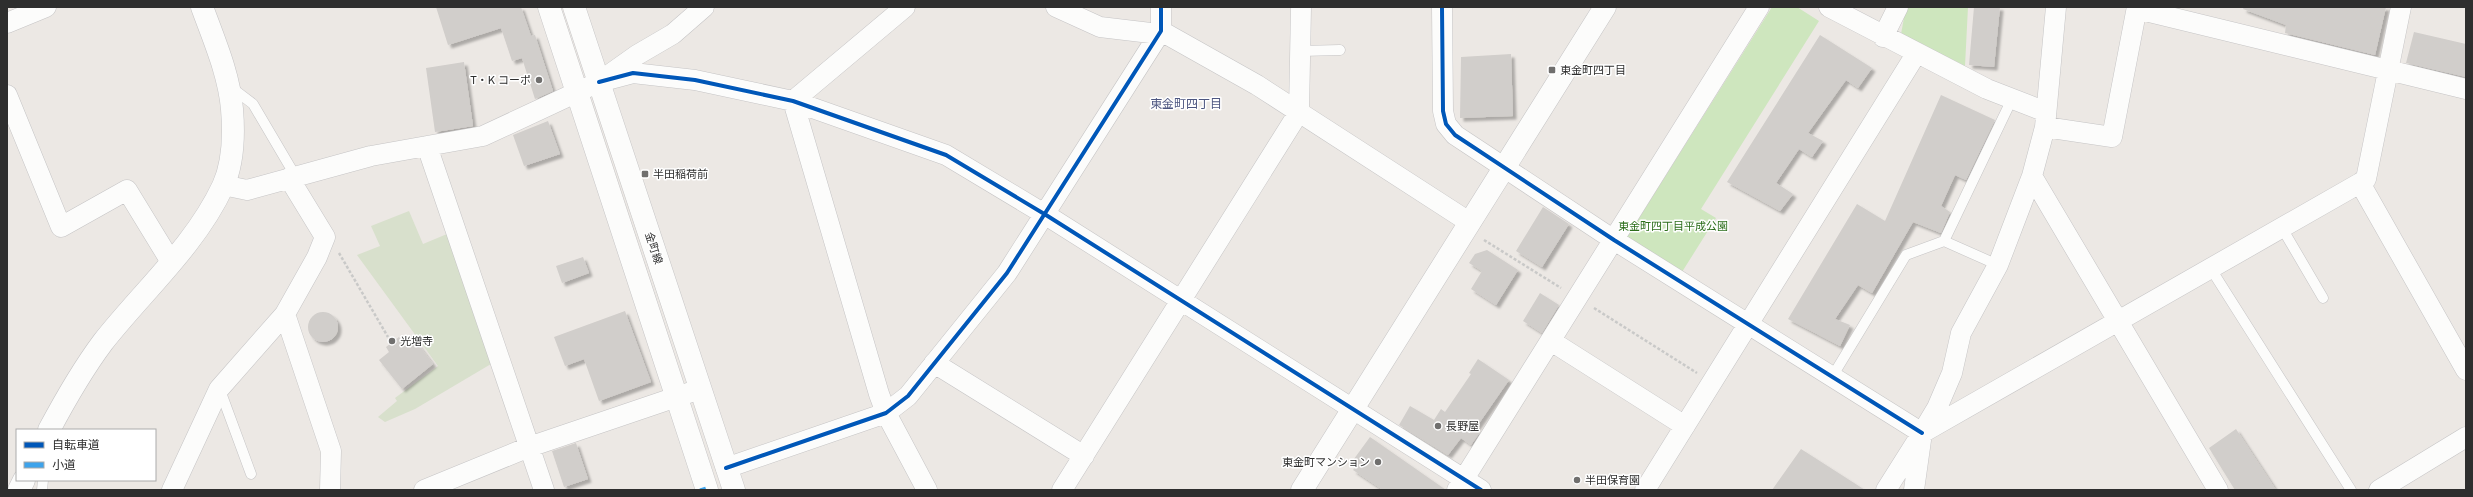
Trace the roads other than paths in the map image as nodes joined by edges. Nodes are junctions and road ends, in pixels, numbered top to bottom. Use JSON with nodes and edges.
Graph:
{"nodes":[{"id":1,"x":46,"y":7,"type":"edge"},
{"id":2,"x":202,"y":7,"type":"edge"},
{"id":3,"x":549,"y":7,"type":"edge"},
{"id":4,"x":574,"y":7,"type":"edge"},
{"id":5,"x":704,"y":7,"type":"edge"},
{"id":6,"x":905,"y":7,"type":"edge"},
{"id":7,"x":1056,"y":7,"type":"edge"},
{"id":8,"x":1161,"y":7,"type":"edge"},
{"id":9,"x":1301,"y":7,"type":"edge"},
{"id":10,"x":1442,"y":7,"type":"edge"},
{"id":11,"x":1605,"y":7,"type":"edge"},
{"id":12,"x":1759,"y":7,"type":"edge"},
{"id":13,"x":1829,"y":7,"type":"edge"},
{"id":14,"x":1898,"y":7,"type":"edge"},
{"id":15,"x":2056,"y":7,"type":"edge"},
{"id":16,"x":2402,"y":7,"type":"edge"},
{"id":17,"x":2137,"y":8,"type":"edge"},
{"id":18,"x":7,"y":23,"type":"edge"},
{"id":19,"x":1160,"y":32,"type":"junction"},
{"id":20,"x":1883,"y":37,"type":"junction"},
{"id":21,"x":1340,"y":50,"type":"dead end"},
{"id":22,"x":1301,"y":51,"type":"junction"},
{"id":23,"x":1916,"y":54,"type":"junction"},
{"id":24,"x":2389,"y":70,"type":"junction"},
{"id":25,"x":599,"y":82,"type":"junction"},
{"id":26,"x":228,"y":85,"type":"junction"},
{"id":27,"x":2466,"y":88,"type":"edge"},
{"id":28,"x":577,"y":92,"type":"junction"},
{"id":29,"x":7,"y":95,"type":"edge"},
{"id":30,"x":2012,"y":99,"type":"junction"},
{"id":31,"x":793,"y":101,"type":"junction"},
{"id":32,"x":1300,"y":112,"type":"junction"},
{"id":33,"x":2045,"y":119,"type":"junction"},
{"id":34,"x":427,"y":146,"type":"junction"},
{"id":35,"x":1504,"y":168,"type":"junction"},
{"id":36,"x":2032,"y":176,"type":"junction"},
{"id":37,"x":292,"y":177,"type":"junction"},
{"id":38,"x":2360,"y":183,"type":"junction"},
{"id":39,"x":223,"y":186,"type":"junction"},
{"id":40,"x":1046,"y":215,"type":"junction"},
{"id":41,"x":1469,"y":222,"type":"junction"},
{"id":42,"x":2282,"y":228,"type":"junction"},
{"id":43,"x":1614,"y":240,"type":"junction"},
{"id":44,"x":1944,"y":241,"type":"junction"},
{"id":45,"x":170,"y":262,"type":"junction"},
{"id":46,"x":1998,"y":265,"type":"junction"},
{"id":47,"x":2211,"y":268,"type":"junction"},
{"id":48,"x":2323,"y":298,"type":"dead end"},
{"id":49,"x":1181,"y":301,"type":"junction"},
{"id":50,"x":285,"y":314,"type":"junction"},
{"id":51,"x":2118,"y":321,"type":"junction"},
{"id":52,"x":1749,"y":325,"type":"junction"},
{"id":53,"x":1551,"y":341,"type":"junction"},
{"id":54,"x":934,"y":364,"type":"junction"},
{"id":55,"x":2466,"y":370,"type":"edge"},
{"id":56,"x":1832,"y":377,"type":"junction"},
{"id":57,"x":219,"y":389,"type":"junction"},
{"id":58,"x":700,"y":389,"type":"junction"},
{"id":59,"x":675,"y":398,"type":"junction"},
{"id":60,"x":1354,"y":409,"type":"junction"},
{"id":61,"x":886,"y":414,"type":"junction"},
{"id":62,"x":1685,"y":426,"type":"junction"},
{"id":63,"x":50,"y":429,"type":"edge"},
{"id":64,"x":1922,"y":433,"type":"junction"},
{"id":65,"x":2466,"y":437,"type":"edge"},
{"id":66,"x":529,"y":448,"type":"junction"},
{"id":67,"x":1084,"y":456,"type":"junction"},
{"id":68,"x":726,"y":468,"type":"junction"},
{"id":69,"x":251,"y":474,"type":"dead end"},
{"id":70,"x":24,"y":481,"type":"edge"},
{"id":71,"x":1460,"y":485,"type":"edge"},
{"id":72,"x":19,"y":490,"type":"edge"},
{"id":73,"x":172,"y":490,"type":"edge"},
{"id":74,"x":330,"y":490,"type":"edge"},
{"id":75,"x":424,"y":490,"type":"edge"},
{"id":76,"x":544,"y":490,"type":"edge"},
{"id":77,"x":707,"y":490,"type":"edge"},
{"id":78,"x":734,"y":490,"type":"edge"},
{"id":79,"x":927,"y":490,"type":"edge"},
{"id":80,"x":1062,"y":490,"type":"edge"},
{"id":81,"x":1302,"y":490,"type":"edge"},
{"id":82,"x":1481,"y":490,"type":"edge"},
{"id":83,"x":1645,"y":490,"type":"edge"},
{"id":84,"x":1886,"y":490,"type":"edge"},
{"id":85,"x":1914,"y":490,"type":"edge"},
{"id":86,"x":2218,"y":490,"type":"edge"},
{"id":87,"x":2351,"y":490,"type":"edge"},
{"id":88,"x":2379,"y":490,"type":"edge"}],
"edges":[{"from":1,"to":18,"type":"street"},
{"from":2,"to":26,"type":"street"},
{"from":3,"to":28,"type":"street"},
{"from":4,"to":25,"type":"street","name":"金町線"},
{"from":5,"to":25,"type":"street"},
{"from":6,"to":31,"type":"street"},
{"from":7,"to":19,"type":"street"},
{"from":8,"to":19,"type":"street"},
{"from":9,"to":22,"type":"street"},
{"from":10,"to":35,"type":"street"},
{"from":11,"to":35,"type":"street"},
{"from":12,"to":43,"type":"street"},
{"from":13,"to":20,"type":"street"},
{"from":14,"to":20,"type":"street"},
{"from":15,"to":33,"type":"street"},
{"from":16,"to":24,"type":"street"},
{"from":17,"to":24,"type":"street"},
{"from":17,"to":33,"type":"street"},
{"from":19,"to":32,"type":"street"},
{"from":19,"to":40,"type":"street"},
{"from":20,"to":23,"type":"street"},
{"from":21,"to":22,"type":"lane"},
{"from":22,"to":32,"type":"street"},
{"from":23,"to":30,"type":"street"},
{"from":23,"to":52,"type":"street"},
{"from":24,"to":27,"type":"street"},
{"from":24,"to":38,"type":"street"},
{"from":25,"to":28,"type":"street"},
{"from":25,"to":31,"type":"street"},
{"from":25,"to":58,"type":"street","name":"金町線"},
{"from":26,"to":37,"type":"lane"},
{"from":26,"to":39,"type":"street"},
{"from":28,"to":34,"type":"street"},
{"from":28,"to":59,"type":"street"},
{"from":29,"to":45,"type":"street"},
{"from":30,"to":33,"type":"street"},
{"from":30,"to":44,"type":"lane"},
{"from":31,"to":40,"type":"street"},
{"from":31,"to":61,"type":"street"},
{"from":32,"to":41,"type":"street"},
{"from":32,"to":49,"type":"street"},
{"from":33,"to":36,"type":"street"},
{"from":34,"to":37,"type":"street"},
{"from":34,"to":66,"type":"street"},
{"from":35,"to":41,"type":"street"},
{"from":35,"to":43,"type":"street"},
{"from":36,"to":46,"type":"street"},
{"from":36,"to":51,"type":"street"},
{"from":37,"to":39,"type":"street"},
{"from":37,"to":50,"type":"street"},
{"from":38,"to":42,"type":"street"},
{"from":38,"to":55,"type":"street"},
{"from":39,"to":45,"type":"street"},
{"from":40,"to":49,"type":"street"},
{"from":40,"to":54,"type":"street"},
{"from":41,"to":60,"type":"street"},
{"from":42,"to":47,"type":"street"},
{"from":42,"to":48,"type":"lane"},
{"from":43,"to":52,"type":"street"},
{"from":43,"to":53,"type":"street"},
{"from":44,"to":46,"type":"lane"},
{"from":44,"to":56,"type":"lane"},
{"from":45,"to":63,"type":"street"},
{"from":46,"to":64,"type":"street"},
{"from":47,"to":51,"type":"street"},
{"from":47,"to":87,"type":"lane"},
{"from":49,"to":60,"type":"street"},
{"from":49,"to":67,"type":"street"},
{"from":50,"to":57,"type":"street"},
{"from":50,"to":74,"type":"street"},
{"from":51,"to":64,"type":"street"},
{"from":51,"to":86,"type":"street"},
{"from":52,"to":56,"type":"street"},
{"from":52,"to":62,"type":"street"},
{"from":53,"to":62,"type":"street"},
{"from":53,"to":71,"type":"street"},
{"from":54,"to":61,"type":"street"},
{"from":54,"to":67,"type":"street"},
{"from":56,"to":64,"type":"street"},
{"from":57,"to":69,"type":"lane"},
{"from":57,"to":73,"type":"street"},
{"from":58,"to":59,"type":"street"},
{"from":58,"to":68,"type":"street","name":"金町線"},
{"from":59,"to":66,"type":"street"},
{"from":59,"to":77,"type":"street"},
{"from":60,"to":71,"type":"street"},
{"from":60,"to":81,"type":"street"},
{"from":61,"to":68,"type":"street"},
{"from":61,"to":79,"type":"street"},
{"from":62,"to":83,"type":"street"},
{"from":64,"to":84,"type":"street"},
{"from":64,"to":85,"type":"street"},
{"from":65,"to":88,"type":"street"},
{"from":66,"to":75,"type":"street"},
{"from":66,"to":76,"type":"street"},
{"from":67,"to":80,"type":"street"},
{"from":68,"to":78,"type":"street","name":"金町線"},
{"from":70,"to":72,"type":"street"},
{"from":71,"to":82,"type":"street"}]}
